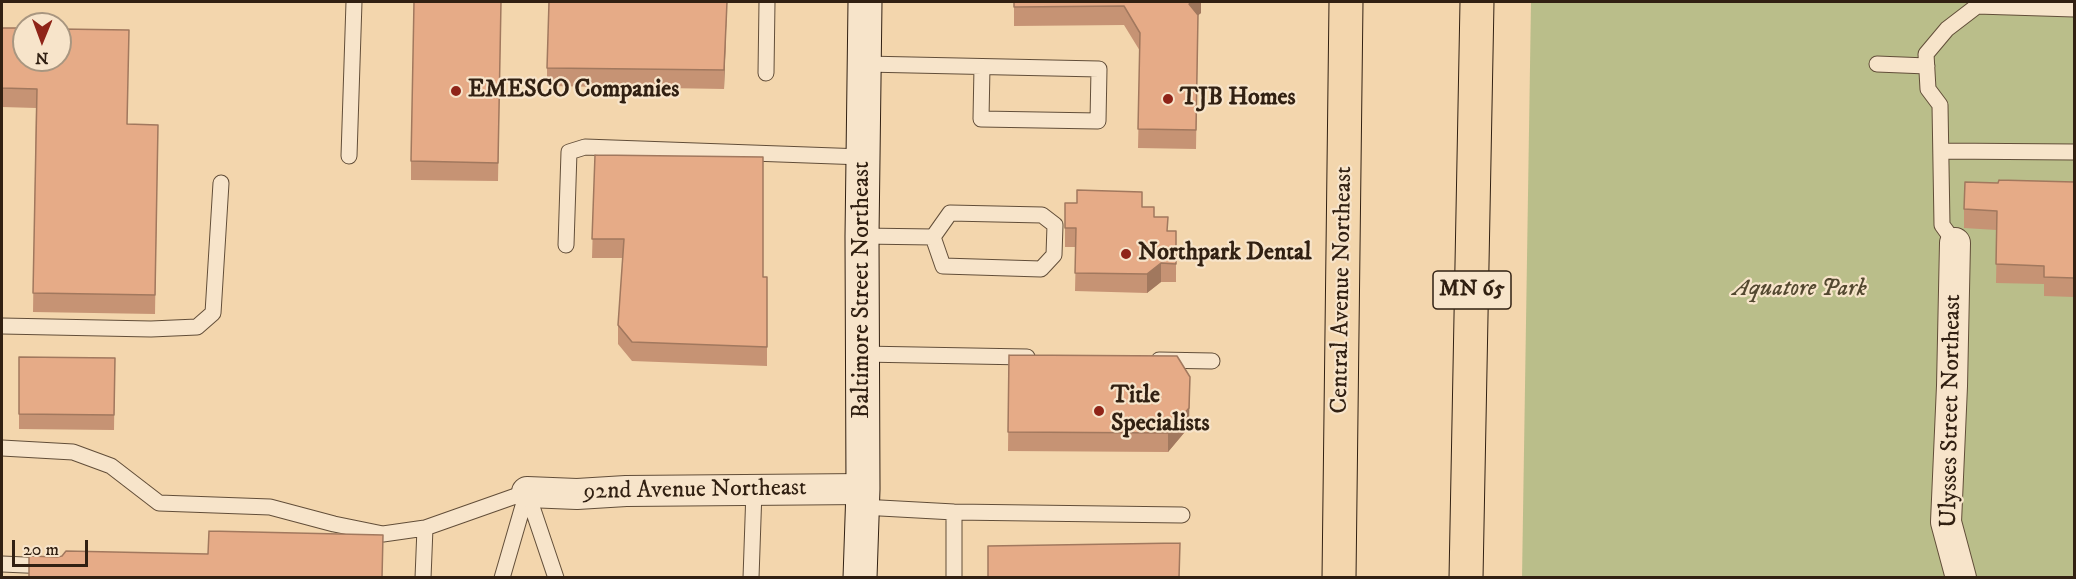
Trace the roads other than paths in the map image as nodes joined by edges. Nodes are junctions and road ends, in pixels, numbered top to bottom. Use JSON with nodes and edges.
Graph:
{"nodes":[{"id":1,"x":354,"y":2,"type":"edge"},
{"id":2,"x":767,"y":2,"type":"edge"},
{"id":3,"x":865,"y":2,"type":"edge"},
{"id":4,"x":1329,"y":2,"type":"edge"},
{"id":5,"x":1346,"y":2,"type":"edge"},
{"id":6,"x":1477,"y":2,"type":"edge"},
{"id":7,"x":2074,"y":9,"type":"edge"},
{"id":8,"x":865,"y":64,"type":"junction"},
{"id":9,"x":1877,"y":64,"type":"dead end"},
{"id":10,"x":1927,"y":66,"type":"junction"},
{"id":11,"x":982,"y":67,"type":"junction"},
{"id":12,"x":766,"y":74,"type":"dead end"},
{"id":13,"x":1941,"y":150,"type":"junction"},
{"id":14,"x":2074,"y":152,"type":"edge"},
{"id":15,"x":350,"y":156,"type":"dead end"},
{"id":16,"x":863,"y":157,"type":"junction"},
{"id":17,"x":221,"y":183,"type":"dead end"},
{"id":18,"x":862,"y":236,"type":"junction"},
{"id":19,"x":933,"y":237,"type":"junction"},
{"id":20,"x":1955,"y":243,"type":"joint"},
{"id":21,"x":566,"y":245,"type":"dead end"},
{"id":22,"x":1344,"y":251,"type":"junction"},
{"id":23,"x":2,"y":326,"type":"edge"},
{"id":24,"x":862,"y":354,"type":"junction"},
{"id":25,"x":1038,"y":357,"type":"edge"},
{"id":26,"x":1143,"y":359,"type":"edge"},
{"id":27,"x":1212,"y":361,"type":"dead end"},
{"id":28,"x":2,"y":448,"type":"edge"},
{"id":29,"x":754,"y":490,"type":"junction"},
{"id":30,"x":527,"y":492,"type":"junction"},
{"id":31,"x":863,"y":498,"type":"junction"},
{"id":32,"x":954,"y":512,"type":"junction"},
{"id":33,"x":1182,"y":515,"type":"dead end"},
{"id":34,"x":424,"y":528,"type":"junction"},
{"id":35,"x":2,"y":564,"type":"edge"},
{"id":36,"x":57,"y":566,"type":"edge"},
{"id":37,"x":423,"y":578,"type":"edge"},
{"id":38,"x":502,"y":578,"type":"edge"},
{"id":39,"x":556,"y":578,"type":"edge"},
{"id":40,"x":752,"y":578,"type":"edge"},
{"id":41,"x":860,"y":578,"type":"edge"},
{"id":42,"x":954,"y":578,"type":"edge"},
{"id":43,"x":1339,"y":578,"type":"edge"},
{"id":44,"x":1466,"y":578,"type":"edge"},
{"id":45,"x":1961,"y":578,"type":"edge"}],
"edges":[{"from":1,"to":15,"type":"lane"},
{"from":2,"to":12,"type":"lane"},
{"from":3,"to":8,"type":"street","name":"Baltimore Street Northeast"},
{"from":4,"to":22,"type":"highway"},
{"from":5,"to":22,"type":"highway","name":"Central Avenue Northeast"},
{"from":6,"to":44,"type":"highway","number":"MN 65"},
{"from":7,"to":10,"type":"lane"},
{"from":8,"to":11,"type":"lane"},
{"from":8,"to":16,"type":"street","name":"Baltimore Street Northeast"},
{"from":9,"to":10,"type":"lane"},
{"from":10,"to":13,"type":"lane"},
{"from":11,"to":11,"type":"lane"},
{"from":13,"to":14,"type":"lane"},
{"from":13,"to":20,"type":"lane"},
{"from":16,"to":18,"type":"street","name":"Baltimore Street Northeast"},
{"from":16,"to":21,"type":"lane"},
{"from":17,"to":23,"type":"lane"},
{"from":18,"to":19,"type":"lane"},
{"from":18,"to":24,"type":"street","name":"Baltimore Street Northeast"},
{"from":19,"to":19,"type":"lane"},
{"from":20,"to":45,"type":"street","name":"Ulysses Street Northeast"},
{"from":22,"to":43,"type":"highway","name":"Central Avenue Northeast"},
{"from":24,"to":25,"type":"lane"},
{"from":24,"to":31,"type":"street","name":"Baltimore Street Northeast"},
{"from":26,"to":27,"type":"lane"},
{"from":28,"to":34,"type":"lane"},
{"from":29,"to":30,"type":"street","name":"92nd Avenue Northeast"},
{"from":29,"to":31,"type":"street","name":"92nd Avenue Northeast"},
{"from":29,"to":40,"type":"lane"},
{"from":30,"to":34,"type":"lane"},
{"from":30,"to":38,"type":"lane"},
{"from":30,"to":39,"type":"lane"},
{"from":31,"to":32,"type":"lane"},
{"from":31,"to":41,"type":"street","name":"Baltimore Street Northeast"},
{"from":32,"to":33,"type":"lane"},
{"from":32,"to":42,"type":"lane"},
{"from":34,"to":37,"type":"lane"},
{"from":35,"to":36,"type":"lane"}]}
